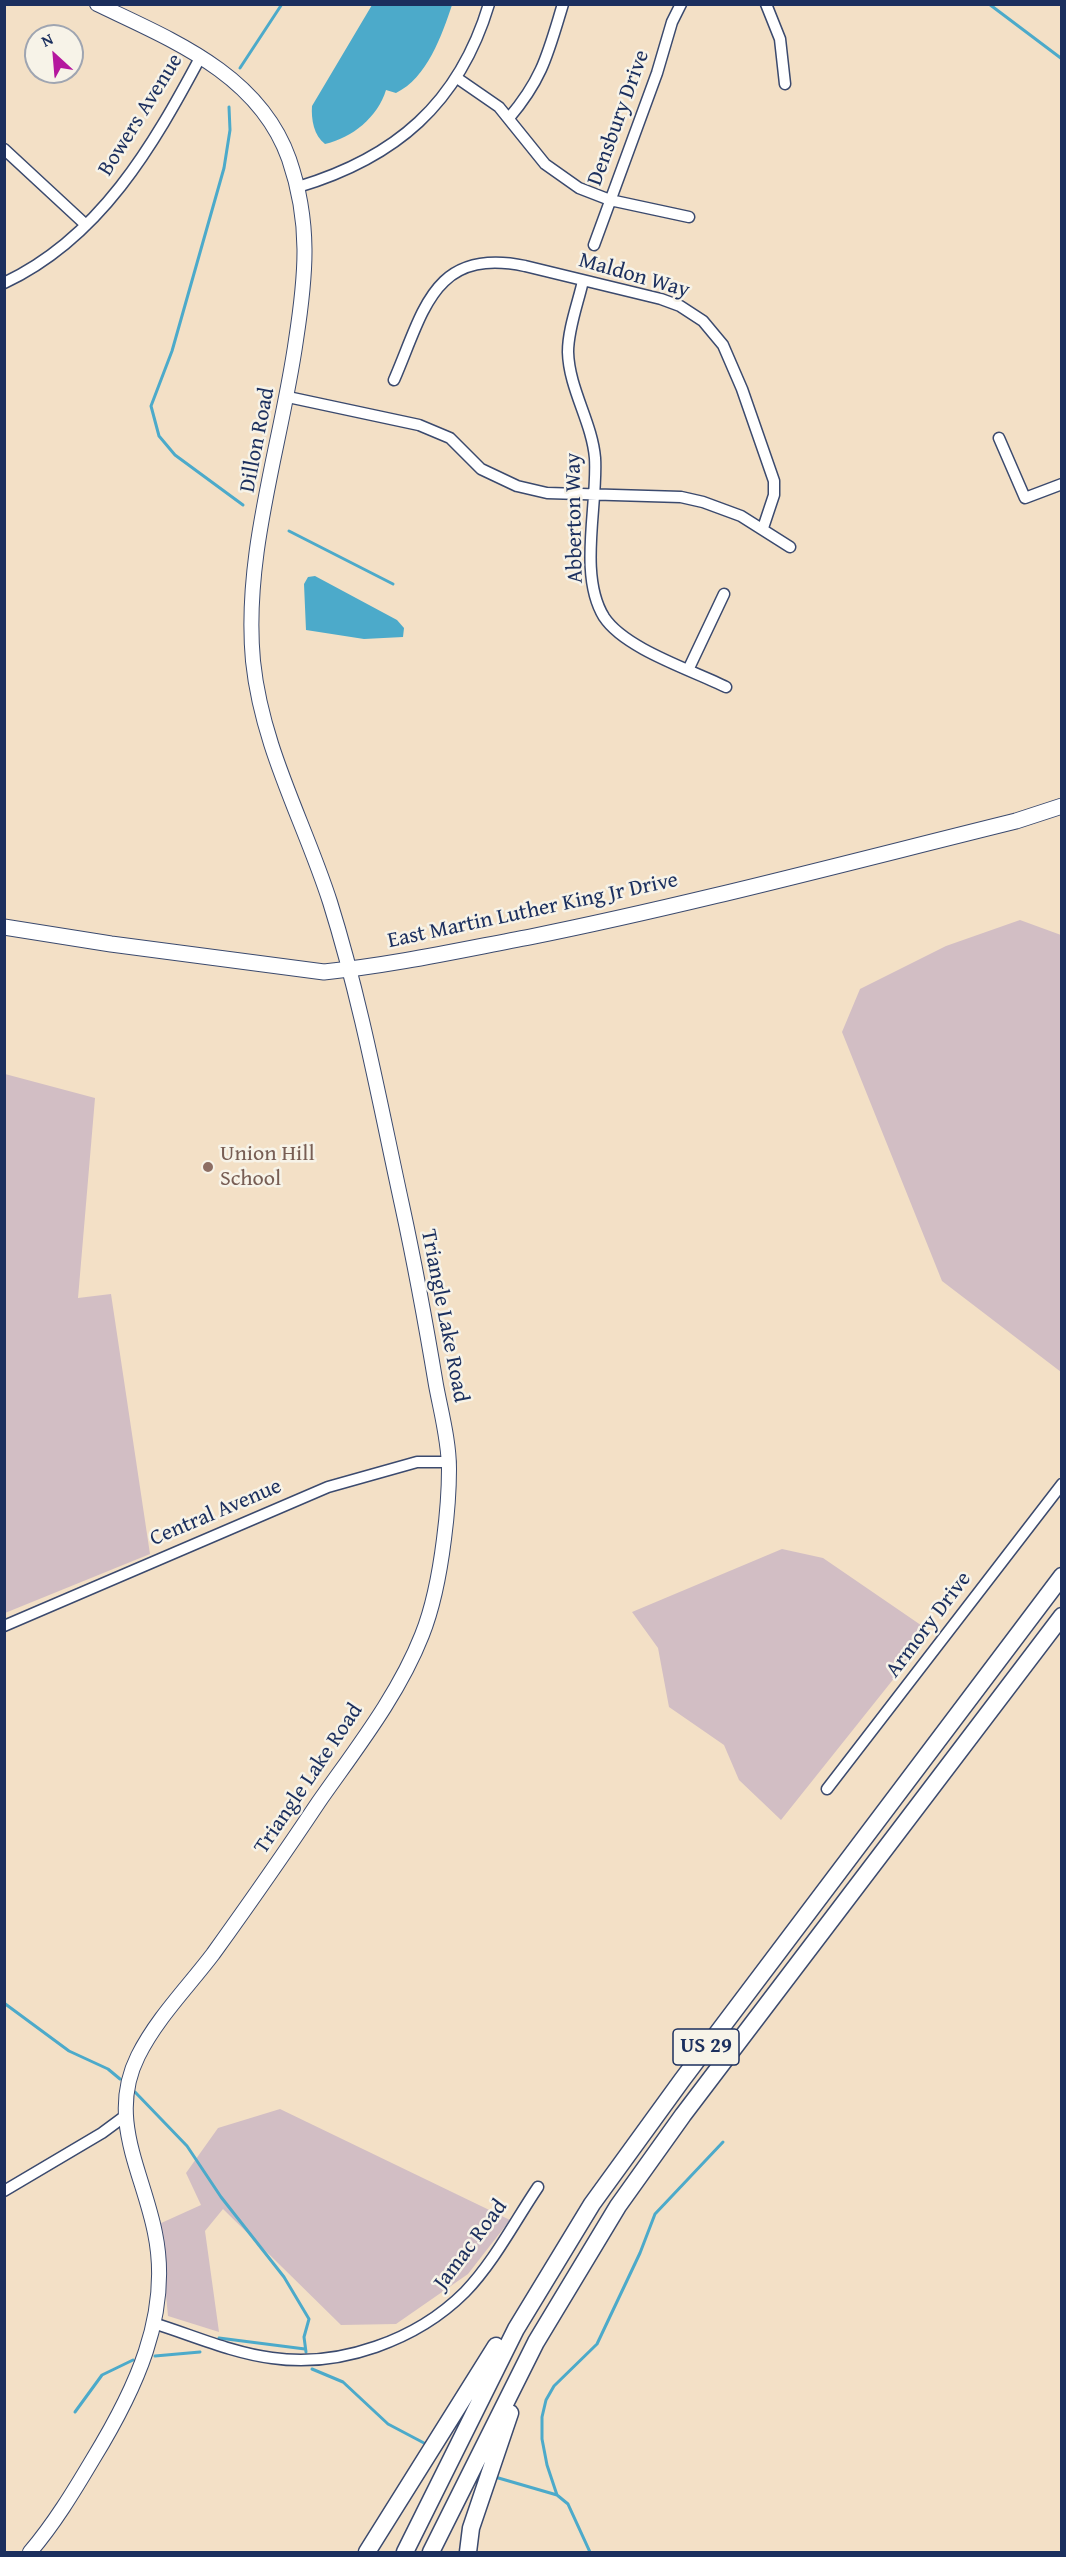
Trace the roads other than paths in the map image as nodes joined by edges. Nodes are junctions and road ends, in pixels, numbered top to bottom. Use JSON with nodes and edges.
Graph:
{"nodes":[{"id":1,"x":97,"y":4,"type":"edge"},
{"id":2,"x":489,"y":4,"type":"edge"},
{"id":3,"x":563,"y":4,"type":"edge"},
{"id":4,"x":681,"y":4,"type":"edge"},
{"id":5,"x":766,"y":4,"type":"edge"},
{"id":6,"x":201,"y":56,"type":"junction"},
{"id":7,"x":456,"y":78,"type":"junction"},
{"id":8,"x":785,"y":84,"type":"dead end"},
{"id":9,"x":509,"y":118,"type":"junction"},
{"id":10,"x":4,"y":149,"type":"edge"},
{"id":11,"x":297,"y":187,"type":"junction"},
{"id":12,"x":610,"y":200,"type":"junction"},
{"id":13,"x":688,"y":217,"type":"dead end"},
{"id":14,"x":86,"y":225,"type":"junction"},
{"id":15,"x":594,"y":245,"type":"dead end"},
{"id":16,"x":583,"y":280,"type":"junction"},
{"id":17,"x":4,"y":283,"type":"edge"},
{"id":18,"x":394,"y":380,"type":"dead end"},
{"id":19,"x":288,"y":397,"type":"junction"},
{"id":20,"x":999,"y":438,"type":"dead end"},
{"id":21,"x":1062,"y":484,"type":"edge"},
{"id":22,"x":594,"y":495,"type":"junction"},
{"id":23,"x":764,"y":528,"type":"junction"},
{"id":24,"x":790,"y":547,"type":"dead end"},
{"id":25,"x":724,"y":594,"type":"dead end"},
{"id":26,"x":689,"y":669,"type":"junction"},
{"id":27,"x":726,"y":687,"type":"dead end"},
{"id":28,"x":1062,"y":806,"type":"edge"},
{"id":29,"x":4,"y":927,"type":"edge"},
{"id":30,"x":349,"y":970,"type":"junction"},
{"id":31,"x":450,"y":1462,"type":"junction"},
{"id":32,"x":1062,"y":1484,"type":"edge"},
{"id":33,"x":1062,"y":1576,"type":"edge"},
{"id":34,"x":1062,"y":1616,"type":"edge"},
{"id":35,"x":4,"y":1626,"type":"edge"},
{"id":36,"x":826,"y":1789,"type":"dead end"},
{"id":37,"x":125,"y":2116,"type":"junction"},
{"id":38,"x":538,"y":2187,"type":"dead end"},
{"id":39,"x":4,"y":2191,"type":"edge"},
{"id":40,"x":538,"y":2291,"type":"junction"},
{"id":41,"x":153,"y":2323,"type":"junction"},
{"id":42,"x":536,"y":2342,"type":"junction"},
{"id":43,"x":30,"y":2553,"type":"edge"},
{"id":44,"x":367,"y":2553,"type":"edge"},
{"id":45,"x":405,"y":2553,"type":"edge"},
{"id":46,"x":430,"y":2553,"type":"edge"},
{"id":47,"x":468,"y":2553,"type":"edge"}],
"edges":[{"from":1,"to":6,"type":"street","name":"Dillon Road"},
{"from":2,"to":7,"type":"street"},
{"from":3,"to":9,"type":"street"},
{"from":4,"to":12,"type":"street","name":"Densbury Drive"},
{"from":5,"to":8,"type":"street"},
{"from":6,"to":11,"type":"street","name":"Dillon Road"},
{"from":6,"to":14,"type":"street","name":"Bowers Avenue"},
{"from":7,"to":9,"type":"street"},
{"from":7,"to":11,"type":"street"},
{"from":9,"to":12,"type":"street"},
{"from":10,"to":14,"type":"street"},
{"from":11,"to":19,"type":"street","name":"Dillon Road"},
{"from":12,"to":13,"type":"street"},
{"from":12,"to":15,"type":"street","name":"Densbury Drive"},
{"from":14,"to":17,"type":"street","name":"Bowers Avenue"},
{"from":16,"to":18,"type":"street","name":"Maldon Way"},
{"from":16,"to":22,"type":"street","name":"Abberton Way"},
{"from":16,"to":23,"type":"street","name":"Maldon Way"},
{"from":19,"to":22,"type":"street"},
{"from":19,"to":30,"type":"street","name":"Dillon Road"},
{"from":20,"to":21,"type":"street"},
{"from":22,"to":23,"type":"street"},
{"from":22,"to":26,"type":"street","name":"Abberton Way"},
{"from":23,"to":24,"type":"street"},
{"from":25,"to":26,"type":"street"},
{"from":26,"to":27,"type":"street","name":"Abberton Way"},
{"from":28,"to":30,"type":"main road","name":"East Martin Luther King Jr Drive"},
{"from":29,"to":30,"type":"main road","name":"East Martin Luther King Jr Drive"},
{"from":30,"to":31,"type":"street","name":"Triangle Lake Road"},
{"from":31,"to":35,"type":"street","name":"Central Avenue"},
{"from":31,"to":37,"type":"street","name":"Triangle Lake Road"},
{"from":32,"to":36,"type":"street","name":"Armory Drive"},
{"from":33,"to":40,"type":"highway","number":"US 29"},
{"from":34,"to":42,"type":"highway","number":"US 29"},
{"from":37,"to":39,"type":"street"},
{"from":37,"to":41,"type":"street","name":"Triangle Lake Road"},
{"from":38,"to":41,"type":"street","name":"Jamac Road"},
{"from":40,"to":44,"type":"highway"},
{"from":40,"to":45,"type":"highway","number":"US 29"},
{"from":41,"to":43,"type":"street","name":"Triangle Lake Road"},
{"from":42,"to":46,"type":"highway","number":"US 29"},
{"from":42,"to":47,"type":"highway"}]}
